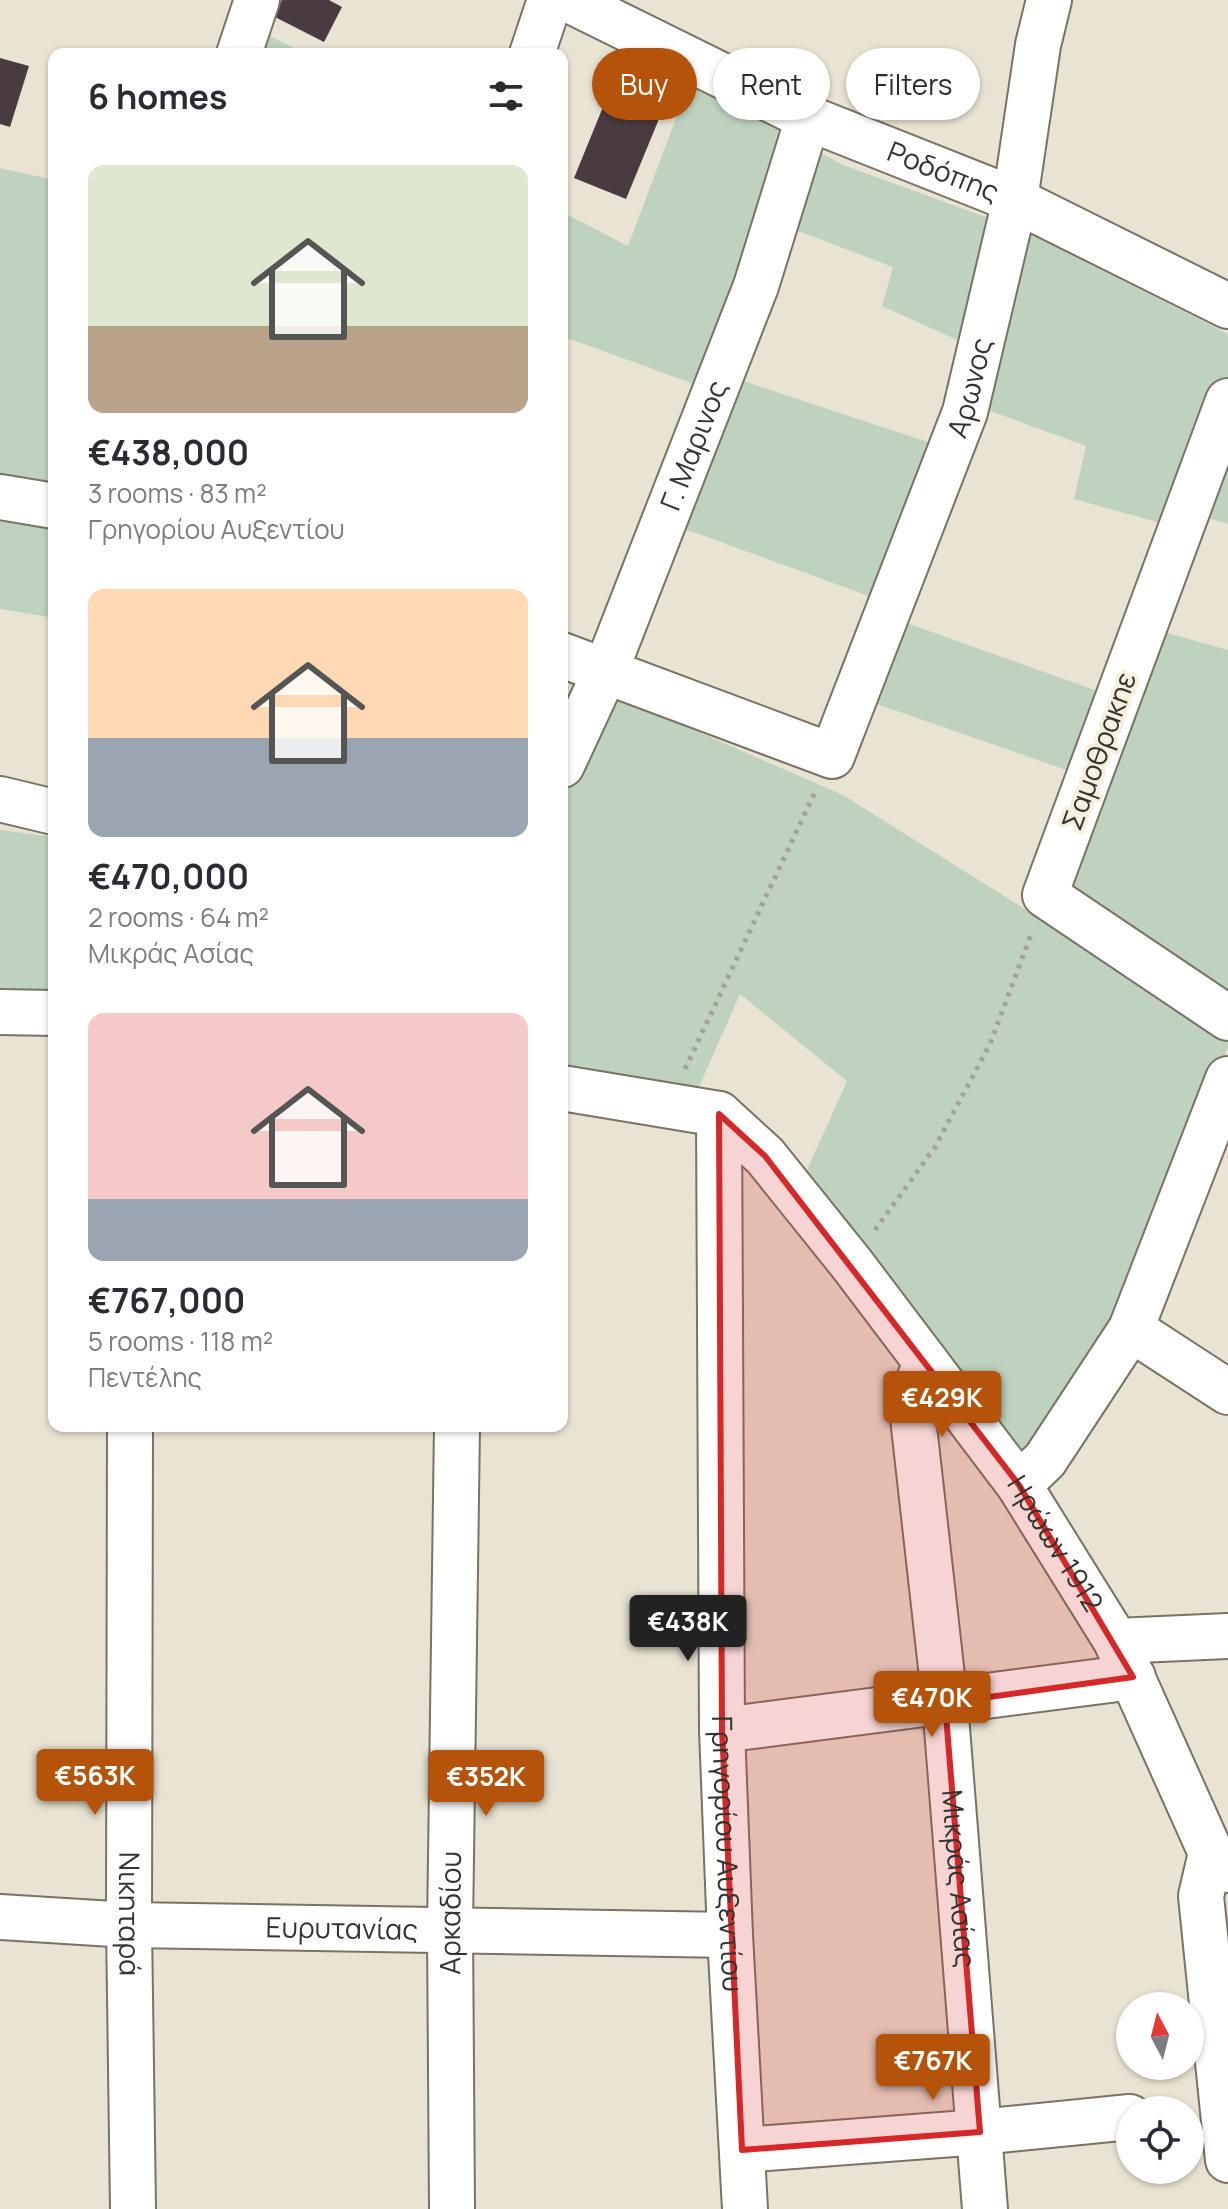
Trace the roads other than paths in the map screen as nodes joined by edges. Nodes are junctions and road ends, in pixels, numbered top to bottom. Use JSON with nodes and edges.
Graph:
{"nodes":[{"id":1,"x":257,"y":0,"type":"edge"},
{"id":2,"x":550,"y":0,"type":"edge"},
{"id":3,"x":569,"y":0,"type":"edge"},
{"id":4,"x":1049,"y":0,"type":"edge"},
{"id":5,"x":241,"y":48,"type":"edge"},
{"id":6,"x":534,"y":48,"type":"edge"},
{"id":7,"x":713,"y":71,"type":"edge"},
{"id":8,"x":807,"y":120,"type":"edge"},
{"id":9,"x":813,"y":120,"type":"edge"},
{"id":10,"x":1015,"y":200,"type":"junction"},
{"id":11,"x":1228,"y":306,"type":"edge"},
{"id":12,"x":1228,"y":401,"type":"edge"},
{"id":13,"x":0,"y":497,"type":"edge"},
{"id":14,"x":48,"y":505,"type":"edge"},
{"id":15,"x":568,"y":657,"type":"edge"},
{"id":16,"x":606,"y":670,"type":"junction"},
{"id":17,"x":568,"y":752,"type":"edge"},
{"id":18,"x":0,"y":799,"type":"edge"},
{"id":19,"x":48,"y":811,"type":"edge"},
{"id":20,"x":0,"y":1012,"type":"edge"},
{"id":21,"x":48,"y":1013,"type":"edge"},
{"id":22,"x":1228,"y":1018,"type":"edge"},
{"id":23,"x":1228,"y":1079,"type":"edge"},
{"id":24,"x":568,"y":1089,"type":"edge"},
{"id":25,"x":719,"y":1114,"type":"junction"},
{"id":26,"x":1131,"y":1329,"type":"junction"},
{"id":27,"x":926,"y":1362,"type":"junction"},
{"id":28,"x":1228,"y":1392,"type":"edge"},
{"id":29,"x":130,"y":1432,"type":"edge"},
{"id":30,"x":457,"y":1432,"type":"edge"},
{"id":31,"x":1019,"y":1485,"type":"junction"},
{"id":32,"x":1228,"y":1636,"type":"edge"},
{"id":33,"x":1125,"y":1659,"type":"junction"},
{"id":34,"x":945,"y":1703,"type":"junction"},
{"id":35,"x":722,"y":1730,"type":"junction"},
{"id":36,"x":1220,"y":1862,"type":"edge"},
{"id":37,"x":0,"y":1917,"type":"edge"},
{"id":38,"x":129,"y":1925,"type":"junction"},
{"id":39,"x":450,"y":1929,"type":"junction"},
{"id":40,"x":730,"y":1935,"type":"junction"},
{"id":41,"x":1206,"y":2109,"type":"edge"},
{"id":42,"x":1116,"y":2118,"type":"edge"},
{"id":43,"x":980,"y":2132,"type":"junction"},
{"id":44,"x":742,"y":2150,"type":"junction"},
{"id":45,"x":1228,"y":2160,"type":"edge"},
{"id":46,"x":133,"y":2209,"type":"edge"},
{"id":47,"x":452,"y":2209,"type":"edge"},
{"id":48,"x":745,"y":2209,"type":"edge"},
{"id":49,"x":985,"y":2209,"type":"edge"}],
"edges":[{"from":1,"to":5,"type":"street"},
{"from":2,"to":6,"type":"street"},
{"from":3,"to":7,"type":"street","name":"Ροδόπης"},
{"from":4,"to":10,"type":"street","name":"Αρωνος"},
{"from":8,"to":16,"type":"street","name":"Γ. Μαρινος"},
{"from":9,"to":10,"type":"street","name":"Ροδόπης"},
{"from":10,"to":11,"type":"street","name":"Ροδόπης"},
{"from":10,"to":16,"type":"street","name":"Αρωνος"},
{"from":12,"to":22,"type":"street","name":"Σαμοθρακηε"},
{"from":13,"to":14,"type":"street"},
{"from":15,"to":16,"type":"street"},
{"from":16,"to":17,"type":"street","name":"Γ. Μαρινος"},
{"from":18,"to":19,"type":"street"},
{"from":20,"to":21,"type":"street"},
{"from":23,"to":26,"type":"street"},
{"from":24,"to":25,"type":"street"},
{"from":25,"to":27,"type":"street","name":"Ηρώων 1912"},
{"from":25,"to":35,"type":"street","name":"Γρηγορίου Αυξεντίου"},
{"from":26,"to":28,"type":"street"},
{"from":26,"to":31,"type":"street"},
{"from":27,"to":31,"type":"street","name":"Ηρώων 1912"},
{"from":27,"to":34,"type":"street","name":"Μικράς Ασίας"},
{"from":29,"to":38,"type":"street","name":"Νικηταρά"},
{"from":30,"to":39,"type":"street","name":"Αρκαδίου"},
{"from":31,"to":33,"type":"street","name":"Ηρώων 1912"},
{"from":32,"to":33,"type":"street"},
{"from":33,"to":34,"type":"street"},
{"from":33,"to":36,"type":"street","name":"Ηρώων 1912"},
{"from":34,"to":35,"type":"street"},
{"from":34,"to":43,"type":"street","name":"Μικράς Ασίας"},
{"from":35,"to":40,"type":"street","name":"Γρηγορίου Αυξεντίου"},
{"from":36,"to":41,"type":"street"},
{"from":37,"to":38,"type":"street","name":"Ευρυτανίας"},
{"from":38,"to":39,"type":"street","name":"Ευρυτανίας"},
{"from":38,"to":46,"type":"street","name":"Νικηταρά"},
{"from":39,"to":40,"type":"street","name":"Ευρυτανίας"},
{"from":39,"to":47,"type":"street","name":"Αρκαδίου"},
{"from":40,"to":44,"type":"street","name":"Γρηγορίου Αυξεντίου"},
{"from":41,"to":45,"type":"street"},
{"from":42,"to":43,"type":"street"},
{"from":43,"to":44,"type":"street"},
{"from":43,"to":49,"type":"street","name":"Μικράς Ασίας"},
{"from":44,"to":48,"type":"street","name":"Γρηγορίου Αυξεντίου"}]}
